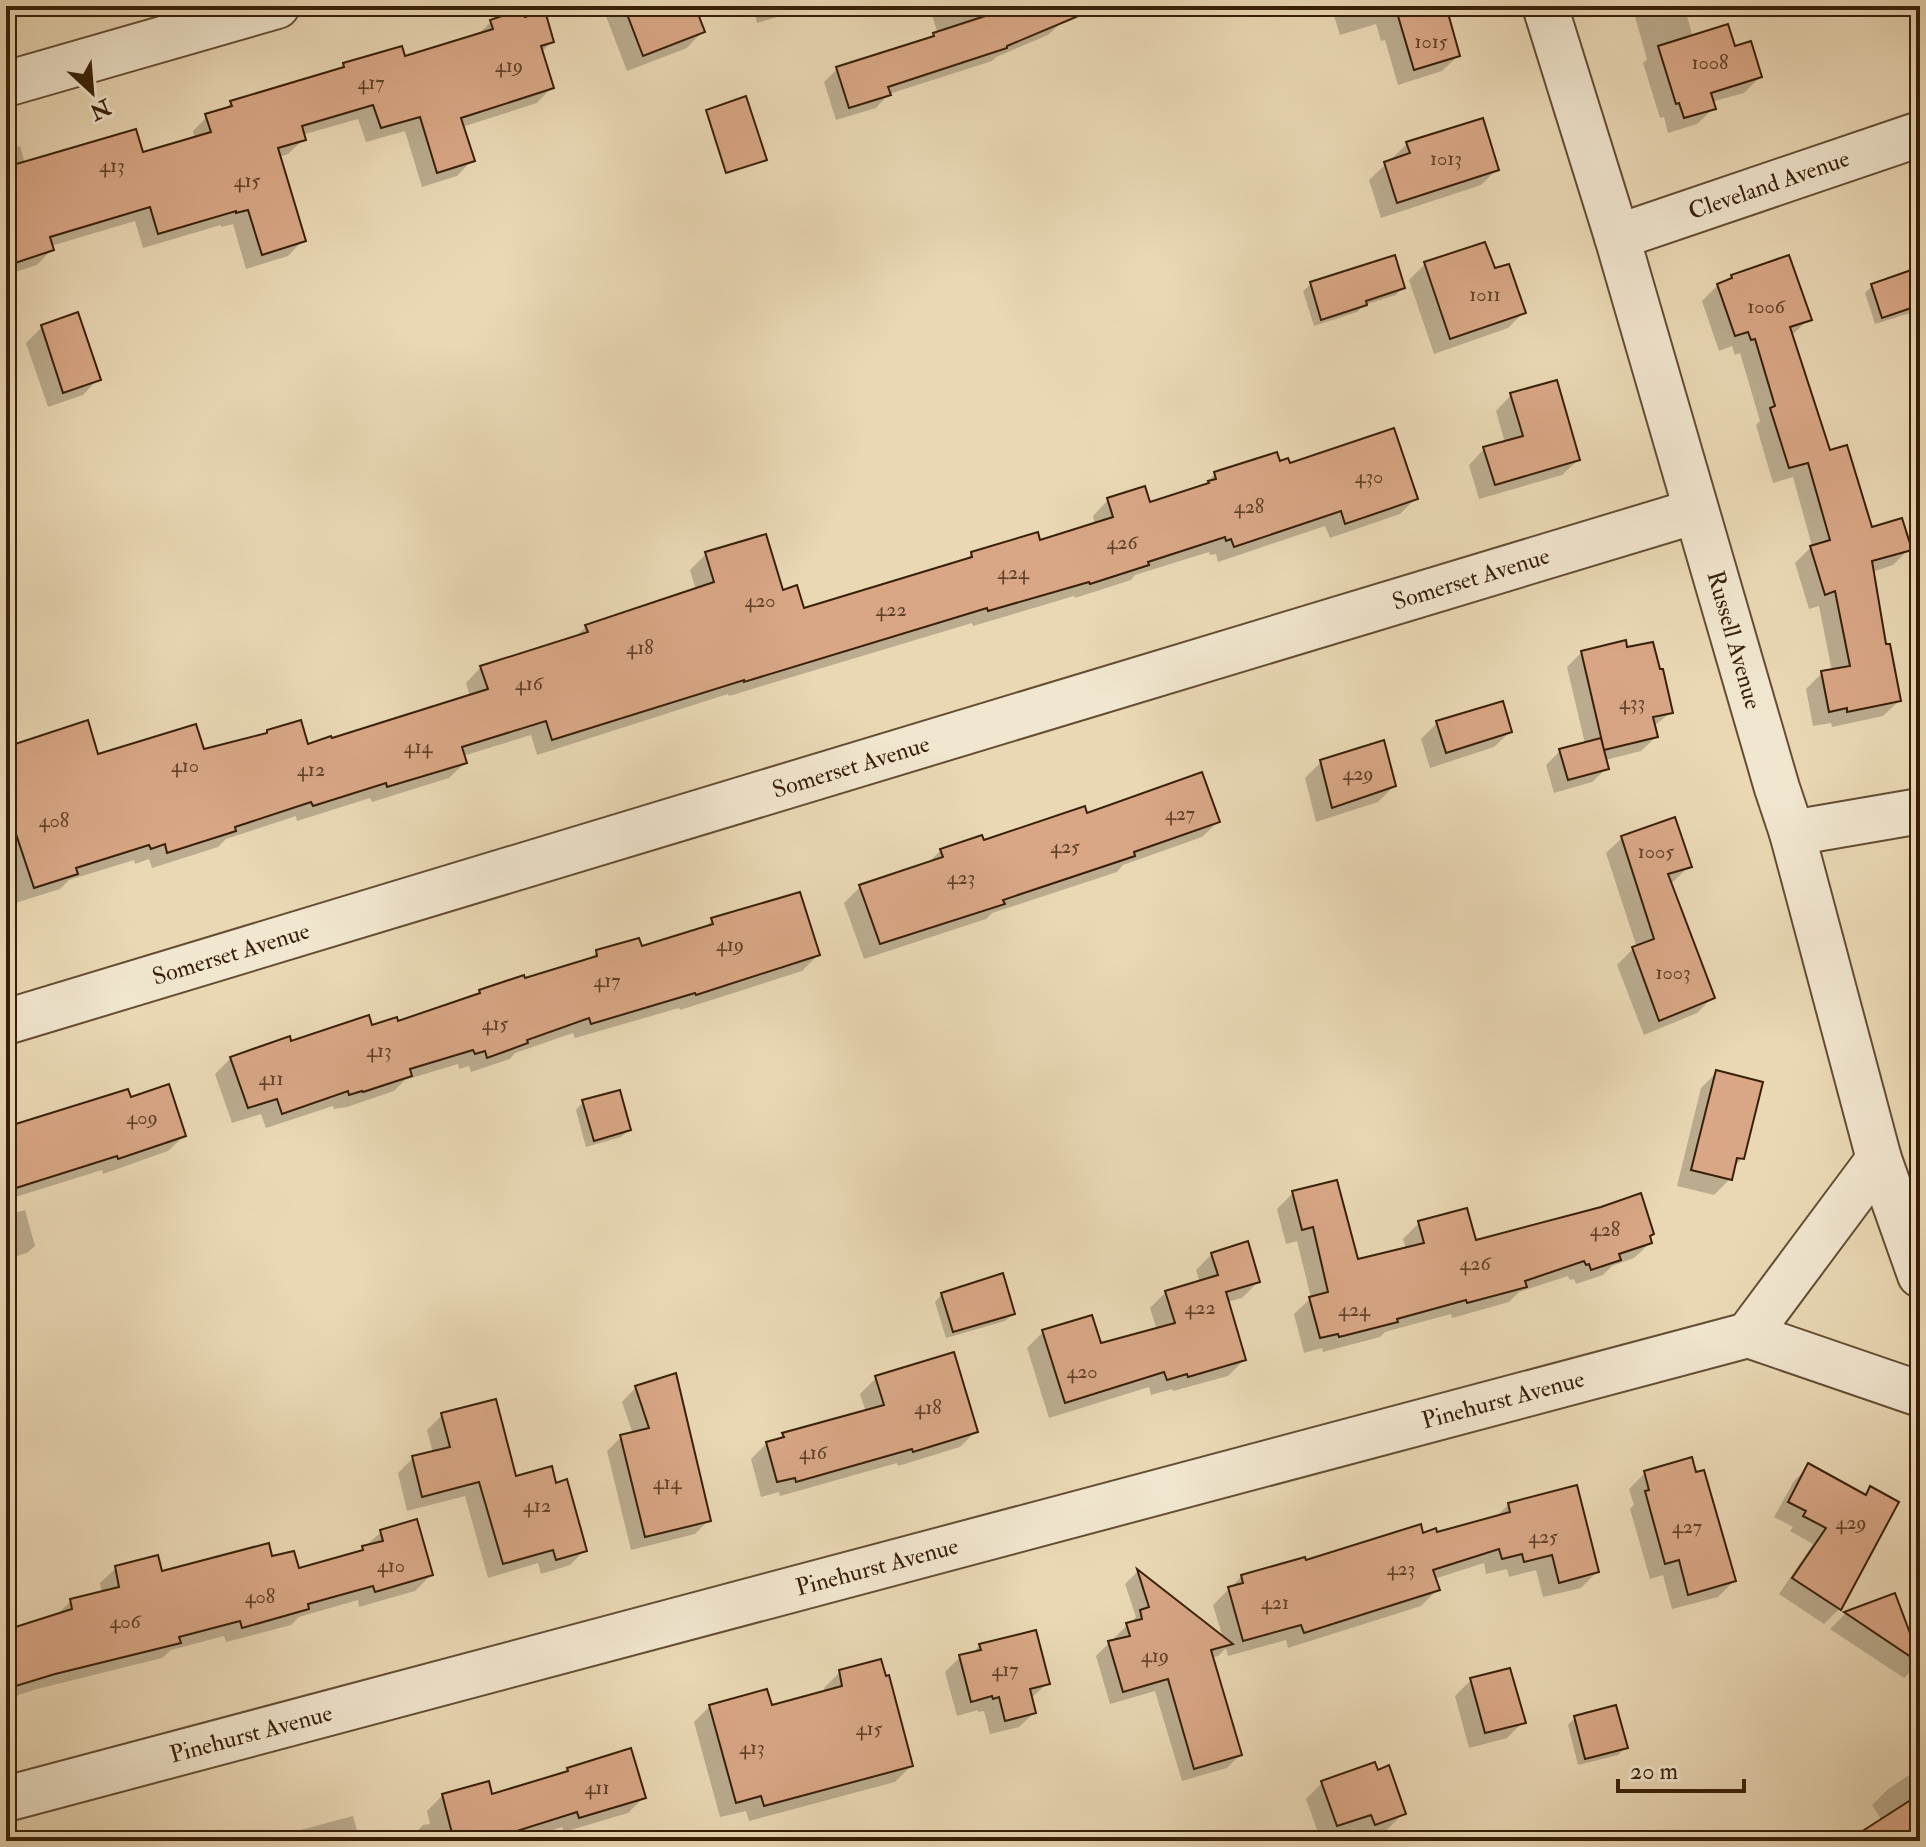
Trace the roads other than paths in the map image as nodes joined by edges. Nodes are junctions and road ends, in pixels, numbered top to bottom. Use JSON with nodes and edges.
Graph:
{"nodes":[{"id":1,"x":277,"y":6,"type":"edge"},
{"id":2,"x":1545,"y":6,"type":"edge"},
{"id":3,"x":6,"y":84,"type":"edge"},
{"id":4,"x":1920,"y":134,"type":"edge"},
{"id":5,"x":1617,"y":237,"type":"junction"},
{"id":6,"x":1696,"y":511,"type":"junction"},
{"id":7,"x":1920,"y":811,"type":"edge"},
{"id":8,"x":1792,"y":833,"type":"junction"},
{"id":9,"x":6,"y":1022,"type":"edge"},
{"id":10,"x":1879,"y":1159,"type":"junction"},
{"id":11,"x":1920,"y":1275,"type":"edge"},
{"id":12,"x":1748,"y":1335,"type":"junction"},
{"id":13,"x":1920,"y":1394,"type":"edge"},
{"id":14,"x":6,"y":1799,"type":"edge"}],
"edges":[{"from":1,"to":3,"type":"street"},
{"from":2,"to":5,"type":"street","name":"Russell Avenue"},
{"from":4,"to":5,"type":"street","name":"Cleveland Avenue"},
{"from":5,"to":6,"type":"street","name":"Russell Avenue"},
{"from":6,"to":8,"type":"street","name":"Russell Avenue"},
{"from":6,"to":9,"type":"street","name":"Somerset Avenue"},
{"from":7,"to":8,"type":"street"},
{"from":8,"to":10,"type":"street","name":"Russell Avenue"},
{"from":10,"to":11,"type":"street","name":"Russell Avenue"},
{"from":10,"to":12,"type":"street"},
{"from":12,"to":13,"type":"street"},
{"from":12,"to":14,"type":"street","name":"Pinehurst Avenue"}]}
